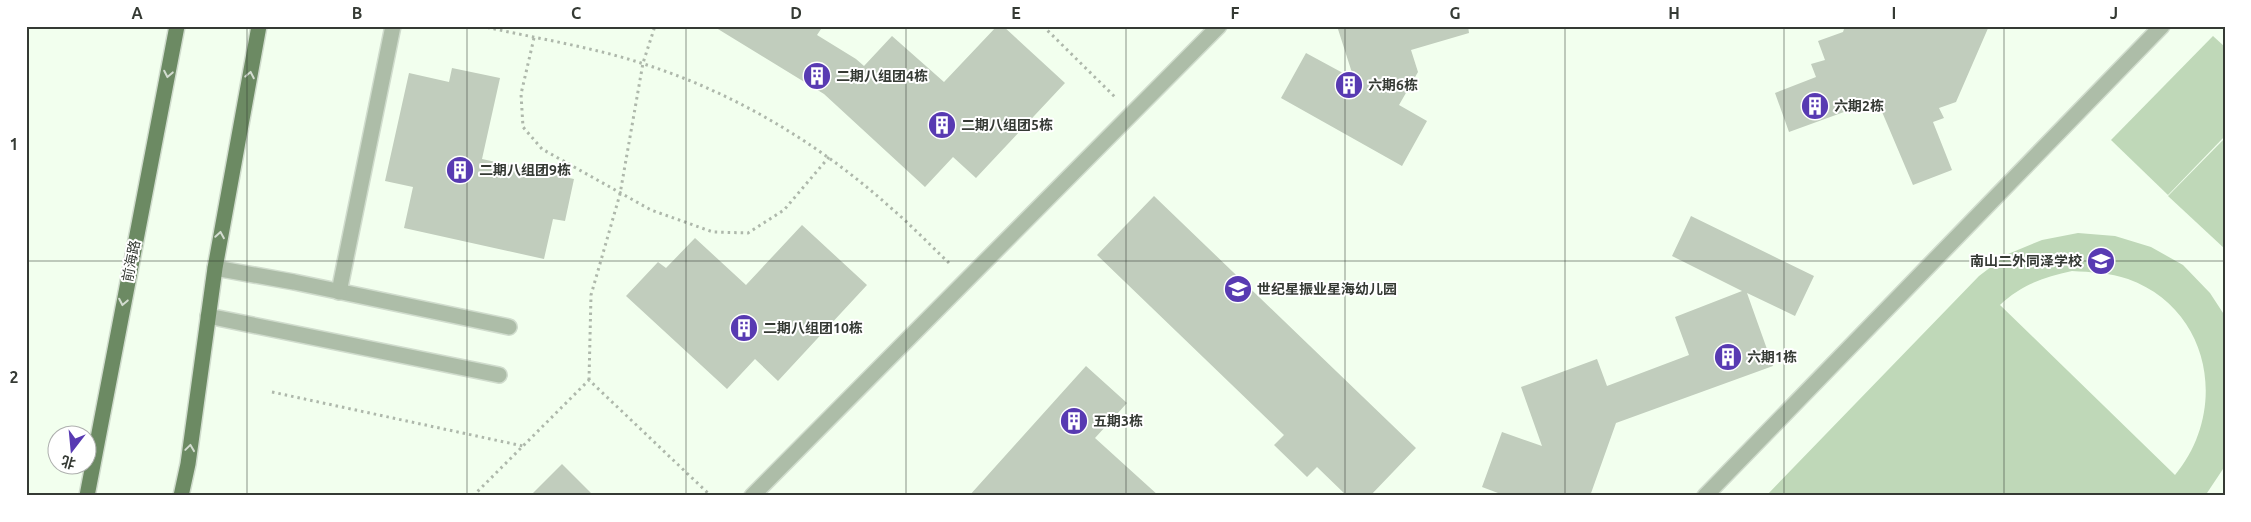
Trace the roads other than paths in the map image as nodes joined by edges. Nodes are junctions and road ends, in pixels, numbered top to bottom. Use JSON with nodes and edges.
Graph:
{"nodes":[{"id":1,"x":177,"y":26,"type":"edge"},
{"id":2,"x":259,"y":26,"type":"edge"},
{"id":3,"x":393,"y":26,"type":"edge"},
{"id":4,"x":1219,"y":26,"type":"edge"},
{"id":5,"x":2162,"y":26,"type":"edge"},
{"id":6,"x":215,"y":268,"type":"junction"},
{"id":7,"x":340,"y":292,"type":"junction"},
{"id":8,"x":208,"y":316,"type":"junction"},
{"id":9,"x":509,"y":327,"type":"dead end"},
{"id":10,"x":499,"y":375,"type":"dead end"},
{"id":11,"x":87,"y":496,"type":"edge"},
{"id":12,"x":182,"y":496,"type":"edge"},
{"id":13,"x":752,"y":496,"type":"edge"},
{"id":14,"x":1705,"y":496,"type":"edge"}],
"edges":[{"from":1,"to":11,"type":"main road","name":"前海路","one_way":true},
{"from":6,"to":2,"type":"main road","one_way":true},
{"from":3,"to":7,"type":"street"},
{"from":4,"to":13,"type":"street"},
{"from":5,"to":14,"type":"street"},
{"from":6,"to":7,"type":"street"},
{"from":6,"to":8,"type":"main road"},
{"from":7,"to":9,"type":"street"},
{"from":8,"to":10,"type":"street"},
{"from":12,"to":8,"type":"main road","one_way":true}]}
